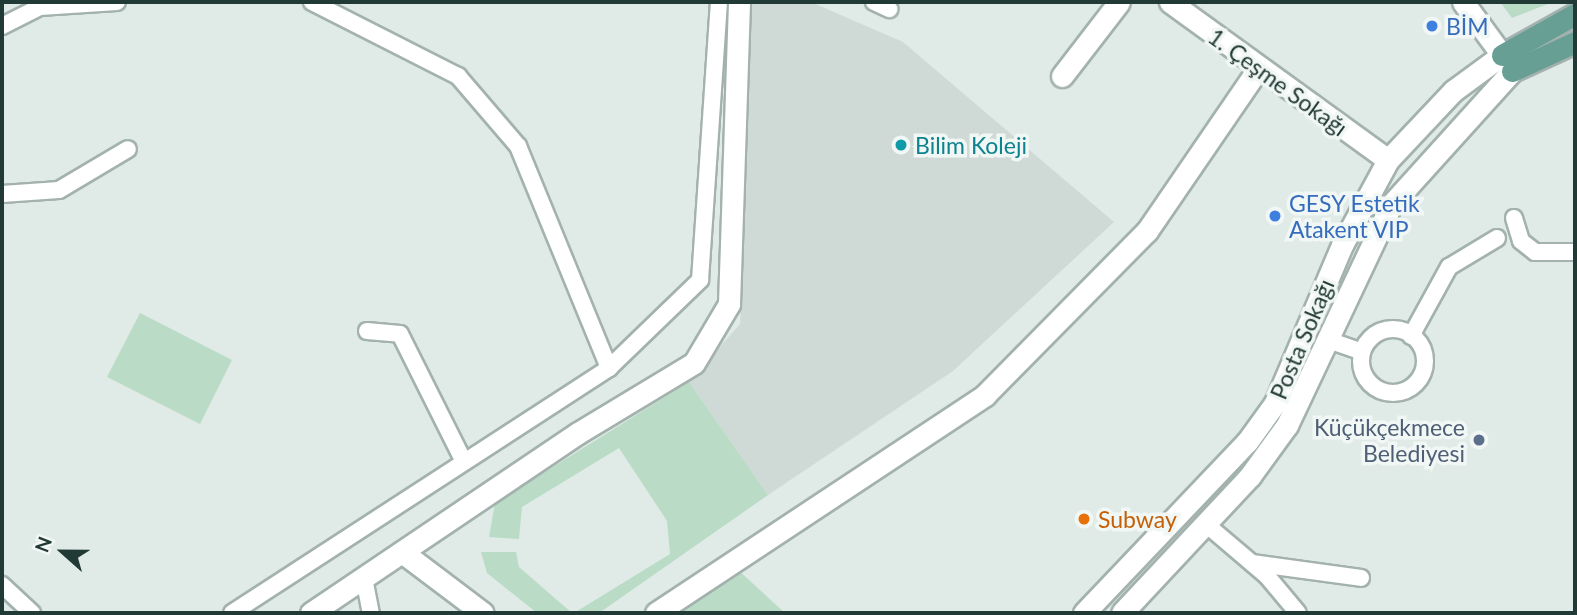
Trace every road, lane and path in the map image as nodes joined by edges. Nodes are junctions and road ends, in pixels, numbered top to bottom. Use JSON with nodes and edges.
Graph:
{"nodes":[{"id":1,"x":117,"y":2,"type":"edge"},
{"id":2,"x":312,"y":2,"type":"edge"},
{"id":3,"x":719,"y":2,"type":"edge"},
{"id":4,"x":739,"y":2,"type":"edge"},
{"id":5,"x":1119,"y":2,"type":"edge"},
{"id":6,"x":1170,"y":2,"type":"edge"},
{"id":7,"x":1463,"y":2,"type":"edge"},
{"id":8,"x":1575,"y":14,"type":"edge"},
{"id":9,"x":2,"y":26,"type":"edge"},
{"id":10,"x":1575,"y":42,"type":"edge"},
{"id":11,"x":1507,"y":63,"type":"junction"},
{"id":12,"x":1258,"y":69,"type":"junction"},
{"id":13,"x":1062,"y":76,"type":"dead end"},
{"id":14,"x":128,"y":149,"type":"dead end"},
{"id":15,"x":1388,"y":160,"type":"junction"},
{"id":16,"x":2,"y":194,"type":"edge"},
{"id":17,"x":1514,"y":218,"type":"dead end"},
{"id":18,"x":1497,"y":237,"type":"dead end"},
{"id":19,"x":1575,"y":252,"type":"edge"},
{"id":20,"x":367,"y":331,"type":"dead end"},
{"id":21,"x":1307,"y":331,"type":"junction"},
{"id":22,"x":1411,"y":335,"type":"junction"},
{"id":23,"x":1328,"y":340,"type":"junction"},
{"id":24,"x":1362,"y":352,"type":"junction"},
{"id":25,"x":609,"y":368,"type":"junction"},
{"id":26,"x":464,"y":462,"type":"junction"},
{"id":27,"x":1186,"y":506,"type":"junction"},
{"id":28,"x":1207,"y":525,"type":"junction"},
{"id":29,"x":402,"y":552,"type":"junction"},
{"id":30,"x":1252,"y":564,"type":"junction"},
{"id":31,"x":363,"y":578,"type":"junction"},
{"id":32,"x":1362,"y":578,"type":"dead end"},
{"id":33,"x":2,"y":585,"type":"edge"},
{"id":34,"x":32,"y":613,"type":"edge"},
{"id":35,"x":232,"y":613,"type":"edge"},
{"id":36,"x":311,"y":613,"type":"edge"},
{"id":37,"x":371,"y":613,"type":"edge"},
{"id":38,"x":483,"y":613,"type":"edge"},
{"id":39,"x":656,"y":613,"type":"edge"},
{"id":40,"x":1084,"y":613,"type":"edge"},
{"id":41,"x":1122,"y":613,"type":"edge"},
{"id":42,"x":1298,"y":613,"type":"edge"}],
"edges":[{"from":1,"to":9,"type":"lane"},
{"from":2,"to":25,"type":"lane"},
{"from":3,"to":25,"type":"lane"},
{"from":4,"to":29,"type":"street"},
{"from":5,"to":13,"type":"street"},
{"from":6,"to":12,"type":"street","name":"1. Çeşme Sokağı"},
{"from":7,"to":11,"type":"street"},
{"from":8,"to":11,"type":"main road"},
{"from":10,"to":11,"type":"main road"},
{"from":11,"to":15,"type":"street","name":"Posta Sokağı"},
{"from":11,"to":23,"type":"street","name":"Posta Sokağı"},
{"from":12,"to":15,"type":"street","name":"1. Çeşme Sokağı"},
{"from":12,"to":39,"type":"street"},
{"from":14,"to":16,"type":"lane"},
{"from":15,"to":21,"type":"street","name":"Posta Sokağı"},
{"from":17,"to":19,"type":"lane"},
{"from":18,"to":22,"type":"lane"},
{"from":20,"to":26,"type":"lane"},
{"from":21,"to":23,"type":"street"},
{"from":21,"to":27,"type":"street","name":"Posta Sokağı"},
{"from":22,"to":24,"type":"lane"},
{"from":22,"to":24,"type":"lane"},
{"from":23,"to":24,"type":"lane"},
{"from":23,"to":28,"type":"street","name":"Posta Sokağı"},
{"from":25,"to":26,"type":"lane"},
{"from":26,"to":35,"type":"lane"},
{"from":27,"to":28,"type":"street"},
{"from":27,"to":40,"type":"street","name":"Posta Sokağı"},
{"from":28,"to":30,"type":"lane"},
{"from":28,"to":41,"type":"street","name":"Posta Sokağı"},
{"from":29,"to":31,"type":"street"},
{"from":29,"to":38,"type":"street"},
{"from":30,"to":32,"type":"lane"},
{"from":30,"to":42,"type":"lane"},
{"from":31,"to":36,"type":"street"},
{"from":31,"to":37,"type":"lane"},
{"from":33,"to":34,"type":"lane"}]}
